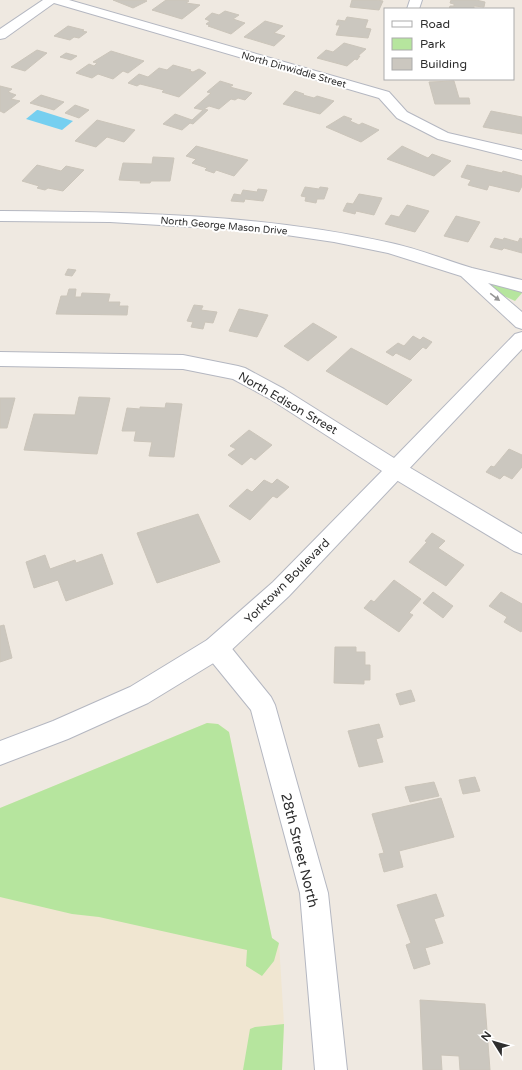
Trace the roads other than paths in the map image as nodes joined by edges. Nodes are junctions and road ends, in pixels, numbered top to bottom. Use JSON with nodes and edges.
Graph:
{"nodes":[{"id":1,"x":51,"y":0,"type":"edge"},
{"id":2,"x":56,"y":0,"type":"edge"},
{"id":3,"x":0,"y":35,"type":"edge"},
{"id":4,"x":522,"y":155,"type":"edge"},
{"id":5,"x":0,"y":216,"type":"edge"},
{"id":6,"x":467,"y":272,"type":"junction"},
{"id":7,"x":522,"y":286,"type":"edge"},
{"id":8,"x":522,"y":323,"type":"edge"},
{"id":9,"x":522,"y":338,"type":"edge"},
{"id":10,"x":0,"y":359,"type":"edge"},
{"id":11,"x":396,"y":468,"type":"junction"},
{"id":12,"x":522,"y":545,"type":"edge"},
{"id":13,"x":216,"y":648,"type":"junction"},
{"id":14,"x":0,"y":752,"type":"edge"},
{"id":15,"x":331,"y":1070,"type":"edge"}],
"edges":[{"from":1,"to":3,"type":"street"},
{"from":2,"to":4,"type":"street","name":"North Dinwiddie Street"},
{"from":5,"to":6,"type":"street","name":"North George Mason Drive"},
{"from":6,"to":7,"type":"street","name":"North George Mason Drive"},
{"from":6,"to":8,"type":"street","name":"North George Mason Drive","one_way":true},
{"from":9,"to":11,"type":"street","name":"Yorktown Boulevard"},
{"from":10,"to":11,"type":"street","name":"North Edison Street"},
{"from":11,"to":12,"type":"street","name":"North Edison Street"},
{"from":11,"to":13,"type":"street","name":"Yorktown Boulevard"},
{"from":13,"to":14,"type":"street","name":"Yorktown Boulevard"},
{"from":13,"to":15,"type":"street","name":"28th Street North"}]}
